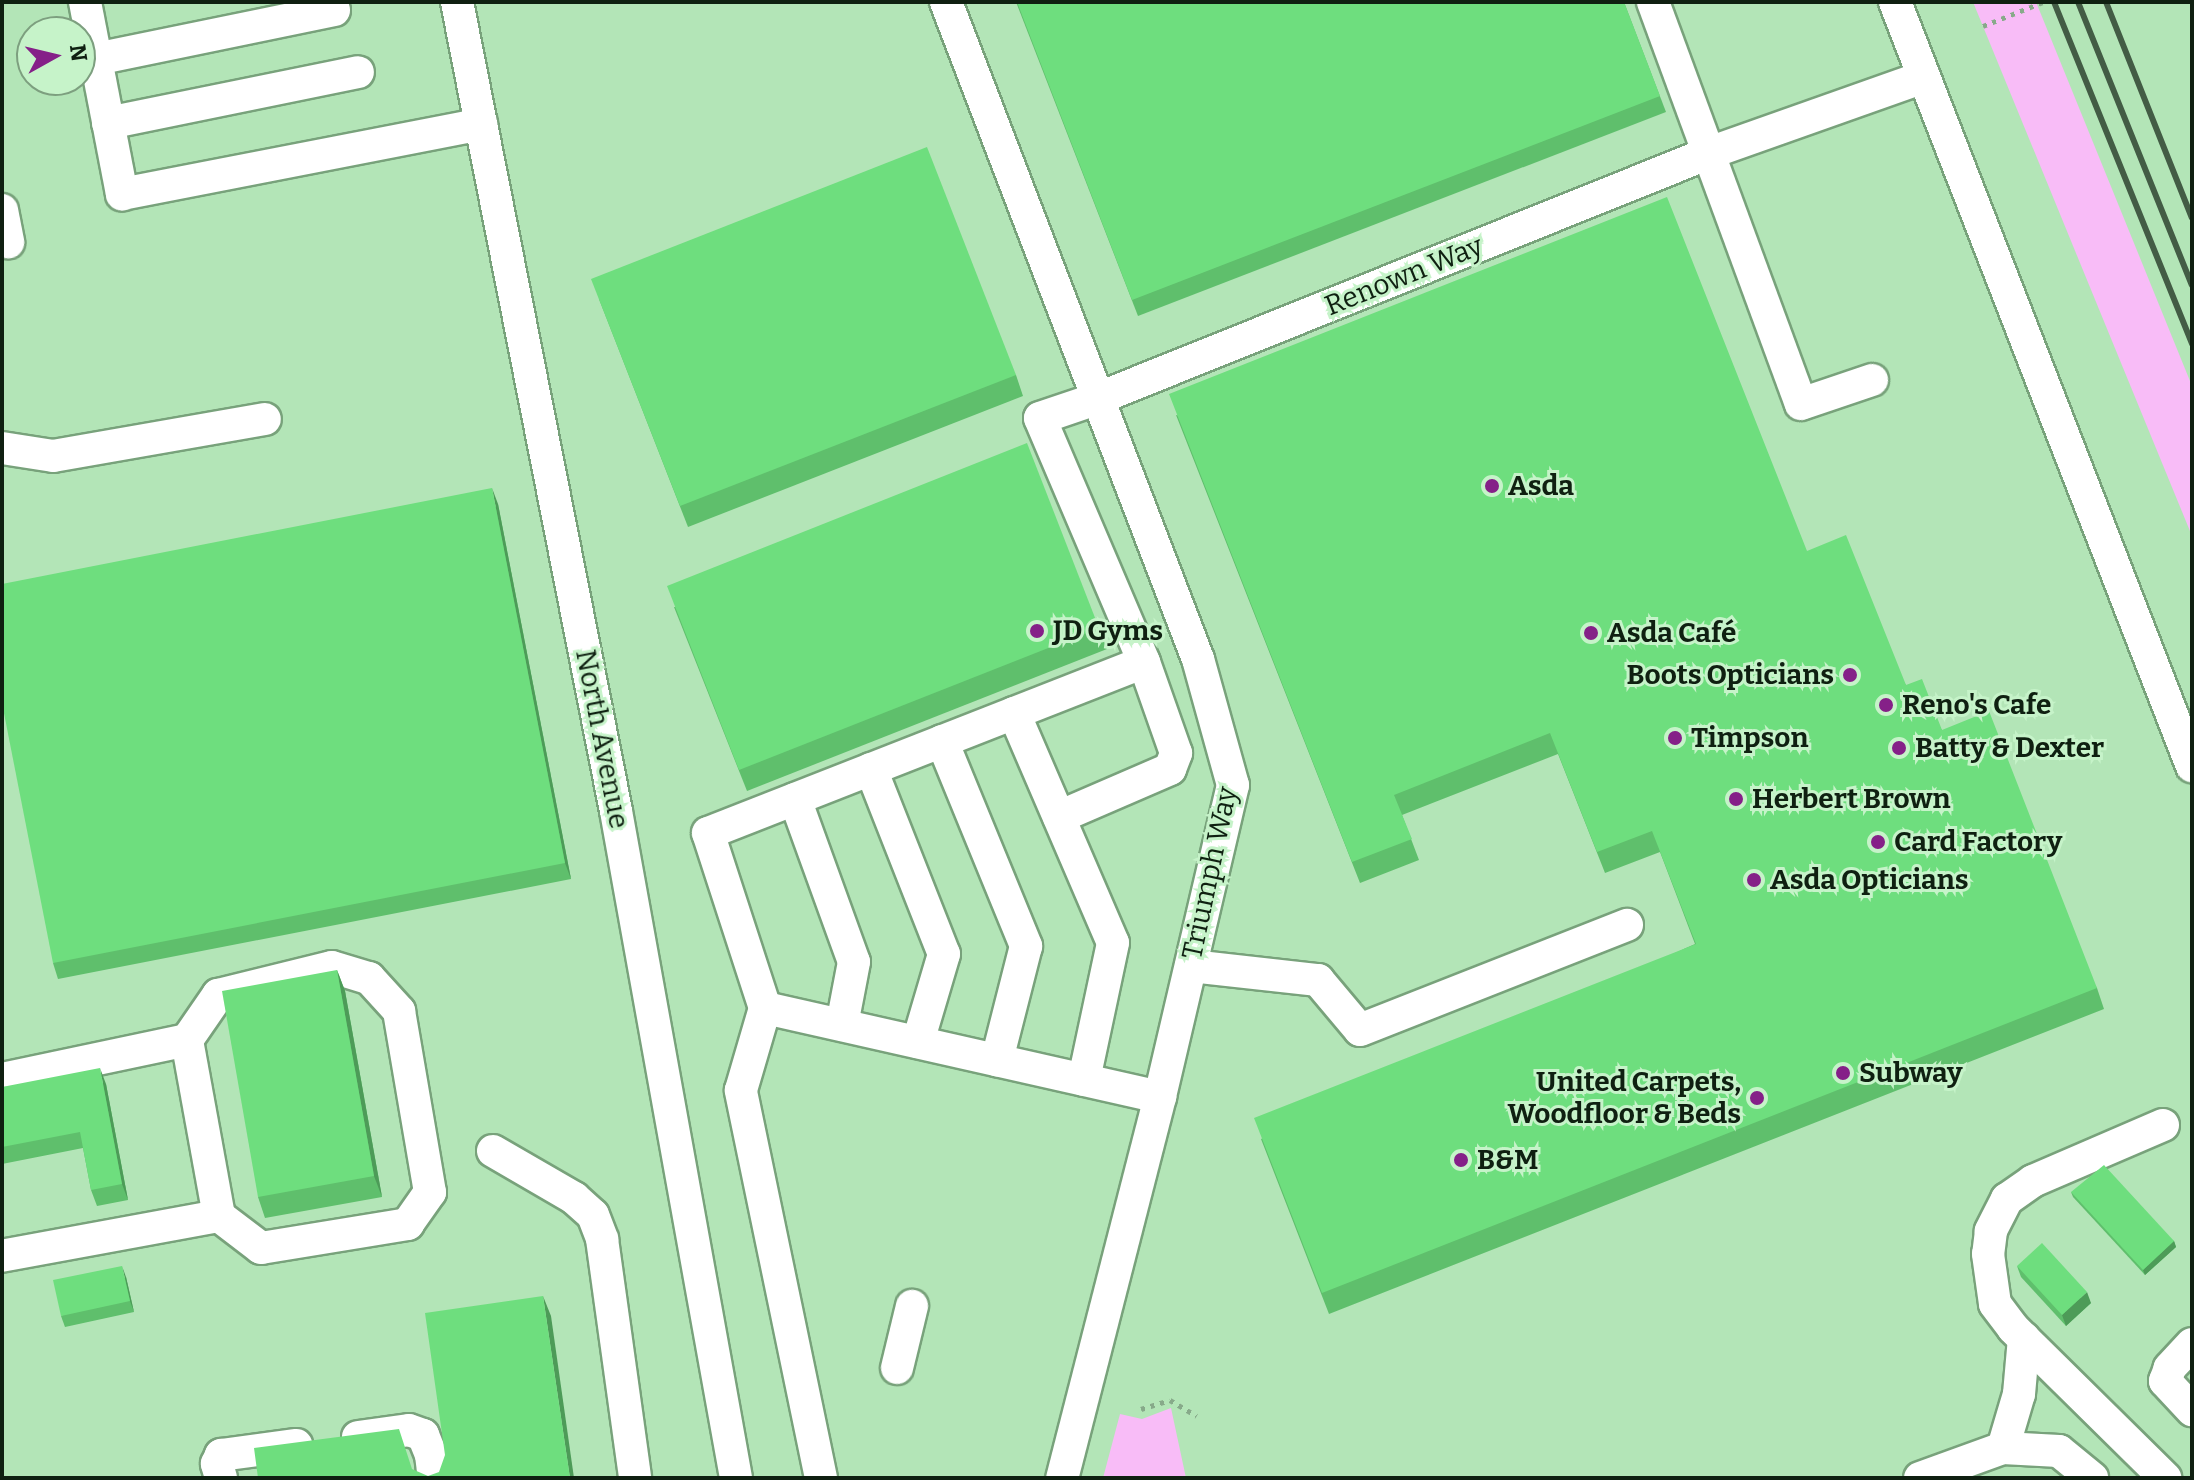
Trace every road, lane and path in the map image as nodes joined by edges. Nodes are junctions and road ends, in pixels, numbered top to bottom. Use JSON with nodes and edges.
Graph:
{"nodes":[{"id":1,"x":457,"y":2,"type":"edge"},
{"id":2,"x":946,"y":2,"type":"edge"},
{"id":3,"x":1653,"y":2,"type":"edge"},
{"id":4,"x":1895,"y":2,"type":"edge"},
{"id":5,"x":2043,"y":2,"type":"edge"},
{"id":6,"x":334,"y":10,"type":"dead end"},
{"id":7,"x":1983,"y":26,"type":"dead end"},
{"id":8,"x":96,"y":59,"type":"joint"},
{"id":9,"x":358,"y":72,"type":"dead end"},
{"id":10,"x":1924,"y":77,"type":"junction"},
{"id":11,"x":108,"y":123,"type":"junction"},
{"id":12,"x":481,"y":124,"type":"junction"},
{"id":13,"x":1709,"y":153,"type":"junction"},
{"id":14,"x":2,"y":210,"type":"edge"},
{"id":15,"x":8,"y":242,"type":"dead end"},
{"id":16,"x":1872,"y":380,"type":"dead end"},
{"id":17,"x":1099,"y":398,"type":"junction"},
{"id":18,"x":265,"y":419,"type":"dead end"},
{"id":19,"x":2,"y":448,"type":"edge"},
{"id":20,"x":1144,"y":662,"type":"junction"},
{"id":21,"x":1014,"y":713,"type":"junction"},
{"id":22,"x":942,"y":741,"type":"junction"},
{"id":23,"x":2192,"y":766,"type":"edge"},
{"id":24,"x":871,"y":769,"type":"junction"},
{"id":25,"x":795,"y":799,"type":"junction"},
{"id":26,"x":1059,"y":817,"type":"junction"},
{"id":27,"x":1627,"y":925,"type":"dead end"},
{"id":28,"x":1191,"y":966,"type":"junction"},
{"id":29,"x":765,"y":1008,"type":"junction"},
{"id":30,"x":842,"y":1025,"type":"junction"},
{"id":31,"x":187,"y":1040,"type":"junction"},
{"id":32,"x":918,"y":1042,"type":"junction"},
{"id":33,"x":997,"y":1060,"type":"junction"},
{"id":34,"x":2,"y":1079,"type":"edge"},
{"id":35,"x":1084,"y":1080,"type":"junction"},
{"id":36,"x":1160,"y":1097,"type":"junction"},
{"id":37,"x":2163,"y":1125,"type":"dead end"},
{"id":38,"x":493,"y":1151,"type":"dead end"},
{"id":39,"x":219,"y":1216,"type":"junction"},
{"id":40,"x":2,"y":1256,"type":"edge"},
{"id":41,"x":912,"y":1306,"type":"dead end"},
{"id":42,"x":2024,"y":1338,"type":"junction"},
{"id":43,"x":2192,"y":1344,"type":"edge"},
{"id":44,"x":897,"y":1368,"type":"dead end"},
{"id":45,"x":1141,"y":1409,"type":"dead end"},
{"id":46,"x":2192,"y":1410,"type":"edge"},
{"id":47,"x":1197,"y":1416,"type":"dead end"},
{"id":48,"x":2003,"y":1448,"type":"junction"},
{"id":49,"x":221,"y":1478,"type":"edge"},
{"id":50,"x":434,"y":1478,"type":"edge"},
{"id":51,"x":635,"y":1478,"type":"edge"},
{"id":52,"x":736,"y":1478,"type":"edge"},
{"id":53,"x":821,"y":1478,"type":"edge"},
{"id":54,"x":1062,"y":1478,"type":"edge"},
{"id":55,"x":1920,"y":1478,"type":"edge"},
{"id":56,"x":2092,"y":1478,"type":"edge"},
{"id":57,"x":2165,"y":1478,"type":"edge"}],
"edges":[{"from":1,"to":12,"type":"street","name":"North Avenue"},
{"from":2,"to":17,"type":"street","name":"Triumph Way"},
{"from":3,"to":13,"type":"street"},
{"from":4,"to":10,"type":"street"},
{"from":5,"to":7,"type":"path"},
{"from":6,"to":8,"type":"street"},
{"from":8,"to":11,"type":"street"},
{"from":9,"to":11,"type":"street"},
{"from":10,"to":13,"type":"street","name":"Renown Way"},
{"from":10,"to":23,"type":"street"},
{"from":11,"to":12,"type":"street"},
{"from":12,"to":52,"type":"street","name":"North Avenue"},
{"from":13,"to":16,"type":"street"},
{"from":13,"to":17,"type":"street","name":"Renown Way"},
{"from":14,"to":15,"type":"street"},
{"from":17,"to":20,"type":"street","name":"Renown Way"},
{"from":17,"to":28,"type":"street","name":"Triumph Way"},
{"from":18,"to":19,"type":"street"},
{"from":20,"to":21,"type":"street"},
{"from":20,"to":26,"type":"street"},
{"from":21,"to":22,"type":"street"},
{"from":21,"to":26,"type":"street"},
{"from":22,"to":24,"type":"street"},
{"from":22,"to":33,"type":"street"},
{"from":24,"to":25,"type":"street"},
{"from":24,"to":32,"type":"street"},
{"from":25,"to":29,"type":"street"},
{"from":25,"to":30,"type":"street"},
{"from":26,"to":35,"type":"street"},
{"from":27,"to":28,"type":"street"},
{"from":28,"to":36,"type":"street","name":"Triumph Way"},
{"from":29,"to":30,"type":"street"},
{"from":29,"to":53,"type":"street"},
{"from":30,"to":32,"type":"street"},
{"from":31,"to":34,"type":"street"},
{"from":31,"to":39,"type":"street"},
{"from":31,"to":39,"type":"street"},
{"from":32,"to":33,"type":"street"},
{"from":33,"to":35,"type":"street"},
{"from":35,"to":36,"type":"street"},
{"from":36,"to":54,"type":"street","name":"Triumph Way"},
{"from":37,"to":42,"type":"street"},
{"from":38,"to":51,"type":"street"},
{"from":39,"to":40,"type":"street"},
{"from":41,"to":44,"type":"street"},
{"from":42,"to":48,"type":"street"},
{"from":42,"to":57,"type":"street"},
{"from":43,"to":46,"type":"street"},
{"from":45,"to":47,"type":"path"},
{"from":48,"to":55,"type":"street"},
{"from":48,"to":56,"type":"street"},
{"from":49,"to":50,"type":"street"}]}
